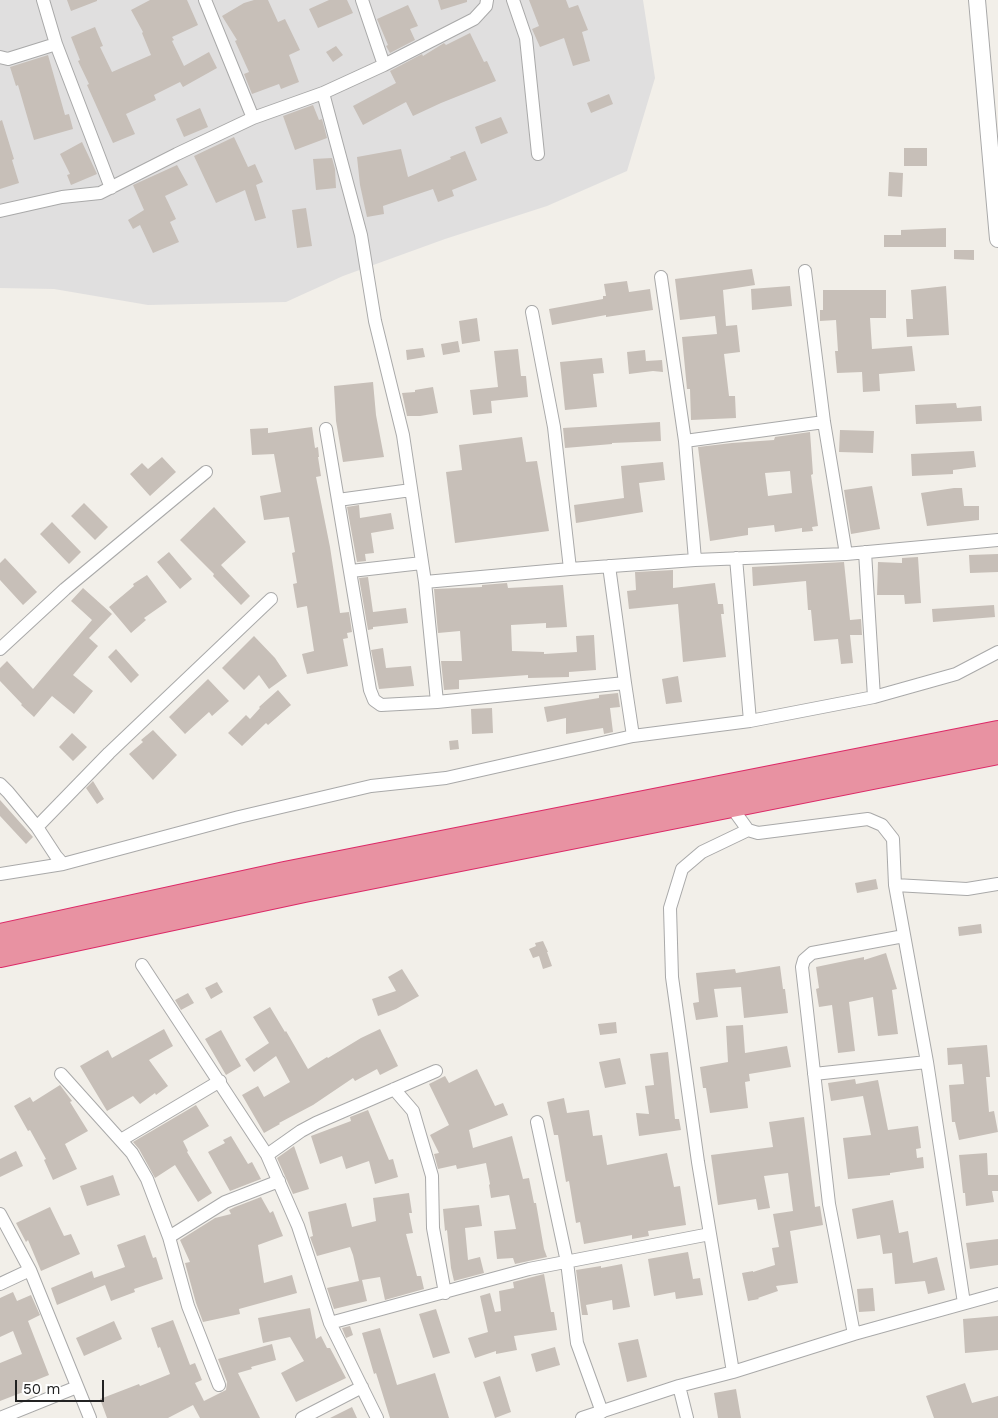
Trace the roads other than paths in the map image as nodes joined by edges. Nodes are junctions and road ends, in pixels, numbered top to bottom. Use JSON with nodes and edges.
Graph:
{"nodes":[{"id":1,"x":43,"y":0,"type":"edge"},
{"id":2,"x":205,"y":0,"type":"edge"},
{"id":3,"x":362,"y":0,"type":"edge"},
{"id":4,"x":487,"y":0,"type":"edge"},
{"id":5,"x":513,"y":0,"type":"edge"},
{"id":6,"x":977,"y":0,"type":"edge"},
{"id":7,"x":56,"y":44,"type":"junction"},
{"id":8,"x":0,"y":57,"type":"edge"},
{"id":9,"x":384,"y":65,"type":"junction"},
{"id":10,"x":323,"y":93,"type":"junction"},
{"id":11,"x":252,"y":118,"type":"junction"},
{"id":12,"x":538,"y":154,"type":"dead end"},
{"id":13,"x":111,"y":188,"type":"junction"},
{"id":14,"x":0,"y":211,"type":"edge"},
{"id":15,"x":998,"y":239,"type":"edge"},
{"id":16,"x":805,"y":272,"type":"dead end"},
{"id":17,"x":661,"y":277,"type":"dead end"},
{"id":18,"x":532,"y":312,"type":"dead end"},
{"id":19,"x":824,"y":422,"type":"junction"},
{"id":20,"x":326,"y":429,"type":"dead end"},
{"id":21,"x":685,"y":441,"type":"junction"},
{"id":22,"x":206,"y":472,"type":"dead end"},
{"id":23,"x":411,"y":490,"type":"junction"},
{"id":24,"x":338,"y":500,"type":"junction"},
{"id":25,"x":998,"y":540,"type":"edge"},
{"id":26,"x":865,"y":552,"type":"junction"},
{"id":27,"x":846,"y":554,"type":"junction"},
{"id":28,"x":736,"y":558,"type":"junction"},
{"id":29,"x":696,"y":560,"type":"junction"},
{"id":30,"x":422,"y":564,"type":"junction"},
{"id":31,"x":609,"y":566,"type":"junction"},
{"id":32,"x":570,"y":569,"type":"junction"},
{"id":33,"x":351,"y":571,"type":"junction"},
{"id":34,"x":425,"y":582,"type":"junction"},
{"id":35,"x":271,"y":599,"type":"dead end"},
{"id":36,"x":0,"y":649,"type":"edge"},
{"id":37,"x":998,"y":652,"type":"edge"},
{"id":38,"x":625,"y":683,"type":"junction"},
{"id":39,"x":874,"y":697,"type":"junction"},
{"id":40,"x":437,"y":702,"type":"junction"},
{"id":41,"x":750,"y":721,"type":"junction"},
{"id":42,"x":998,"y":733,"type":"edge"},
{"id":43,"x":633,"y":736,"type":"junction"},
{"id":44,"x":998,"y":752,"type":"edge"},
{"id":45,"x":0,"y":784,"type":"edge"},
{"id":46,"x":730,"y":805,"type":"junction"},
{"id":47,"x":37,"y":827,"type":"junction"},
{"id":48,"x":748,"y":830,"type":"junction"},
{"id":49,"x":63,"y":864,"type":"junction"},
{"id":50,"x":0,"y":874,"type":"edge"},
{"id":51,"x":998,"y":884,"type":"edge"},
{"id":52,"x":895,"y":885,"type":"junction"},
{"id":53,"x":0,"y":936,"type":"edge"},
{"id":54,"x":904,"y":936,"type":"junction"},
{"id":55,"x":0,"y":955,"type":"edge"},
{"id":56,"x":142,"y":965,"type":"dead end"},
{"id":57,"x":927,"y":1062,"type":"junction"},
{"id":58,"x":436,"y":1071,"type":"dead end"},
{"id":59,"x":61,"y":1074,"type":"dead end"},
{"id":60,"x":814,"y":1074,"type":"junction"},
{"id":61,"x":220,"y":1081,"type":"junction"},
{"id":62,"x":394,"y":1089,"type":"junction"},
{"id":63,"x":537,"y":1122,"type":"dead end"},
{"id":64,"x":121,"y":1140,"type":"junction"},
{"id":65,"x":267,"y":1154,"type":"junction"},
{"id":66,"x":279,"y":1181,"type":"junction"},
{"id":67,"x":0,"y":1214,"type":"edge"},
{"id":68,"x":710,"y":1234,"type":"junction"},
{"id":69,"x":169,"y":1237,"type":"junction"},
{"id":70,"x":567,"y":1262,"type":"junction"},
{"id":71,"x":30,"y":1270,"type":"junction"},
{"id":72,"x":0,"y":1284,"type":"edge"},
{"id":73,"x":445,"y":1293,"type":"junction"},
{"id":74,"x":998,"y":1294,"type":"edge"},
{"id":75,"x":964,"y":1303,"type":"junction"},
{"id":76,"x":330,"y":1323,"type":"junction"},
{"id":77,"x":854,"y":1334,"type":"junction"},
{"id":78,"x":734,"y":1372,"type":"junction"},
{"id":79,"x":220,"y":1385,"type":"dead end"},
{"id":80,"x":679,"y":1386,"type":"junction"},
{"id":81,"x":77,"y":1387,"type":"junction"},
{"id":82,"x":362,"y":1388,"type":"junction"},
{"id":83,"x":602,"y":1412,"type":"junction"},
{"id":84,"x":0,"y":1418,"type":"edge"},
{"id":85,"x":90,"y":1418,"type":"edge"},
{"id":86,"x":302,"y":1418,"type":"edge"},
{"id":87,"x":377,"y":1418,"type":"edge"},
{"id":88,"x":582,"y":1418,"type":"edge"},
{"id":89,"x":687,"y":1418,"type":"edge"}],
"edges":[{"from":1,"to":7,"type":"street"},
{"from":2,"to":11,"type":"street"},
{"from":3,"to":9,"type":"street"},
{"from":4,"to":9,"type":"street"},
{"from":5,"to":12,"type":"street"},
{"from":6,"to":15,"type":"street"},
{"from":7,"to":8,"type":"street"},
{"from":7,"to":13,"type":"street"},
{"from":9,"to":10,"type":"street"},
{"from":10,"to":11,"type":"street"},
{"from":10,"to":23,"type":"street"},
{"from":11,"to":13,"type":"street"},
{"from":13,"to":14,"type":"street"},
{"from":16,"to":19,"type":"street"},
{"from":17,"to":21,"type":"street"},
{"from":18,"to":32,"type":"street"},
{"from":19,"to":21,"type":"street"},
{"from":19,"to":27,"type":"street"},
{"from":20,"to":24,"type":"street"},
{"from":21,"to":29,"type":"street"},
{"from":22,"to":36,"type":"street"},
{"from":23,"to":24,"type":"street"},
{"from":23,"to":30,"type":"street"},
{"from":24,"to":33,"type":"street"},
{"from":25,"to":26,"type":"street"},
{"from":26,"to":27,"type":"street"},
{"from":26,"to":39,"type":"street"},
{"from":27,"to":28,"type":"street"},
{"from":28,"to":29,"type":"street"},
{"from":28,"to":41,"type":"street"},
{"from":29,"to":31,"type":"street"},
{"from":30,"to":33,"type":"street"},
{"from":30,"to":34,"type":"street"},
{"from":31,"to":32,"type":"street"},
{"from":31,"to":38,"type":"street"},
{"from":32,"to":34,"type":"street"},
{"from":33,"to":40,"type":"street"},
{"from":34,"to":40,"type":"street"},
{"from":35,"to":47,"type":"street"},
{"from":37,"to":39,"type":"street"},
{"from":38,"to":40,"type":"street"},
{"from":38,"to":43,"type":"street"},
{"from":39,"to":41,"type":"street"},
{"from":41,"to":43,"type":"street"},
{"from":42,"to":53,"type":"highway"},
{"from":43,"to":49,"type":"street"},
{"from":44,"to":46,"type":"highway"},
{"from":45,"to":47,"type":"street"},
{"from":46,"to":48,"type":"street"},
{"from":46,"to":55,"type":"highway"},
{"from":47,"to":49,"type":"street"},
{"from":48,"to":52,"type":"street"},
{"from":48,"to":68,"type":"street"},
{"from":49,"to":50,"type":"street"},
{"from":51,"to":52,"type":"street"},
{"from":52,"to":54,"type":"street"},
{"from":54,"to":57,"type":"street"},
{"from":54,"to":60,"type":"street"},
{"from":56,"to":61,"type":"street"},
{"from":57,"to":60,"type":"street"},
{"from":57,"to":75,"type":"street"},
{"from":58,"to":62,"type":"street"},
{"from":59,"to":64,"type":"street"},
{"from":60,"to":77,"type":"street"},
{"from":61,"to":64,"type":"street"},
{"from":61,"to":65,"type":"street"},
{"from":62,"to":65,"type":"street"},
{"from":62,"to":73,"type":"street"},
{"from":63,"to":70,"type":"street"},
{"from":64,"to":69,"type":"street"},
{"from":65,"to":66,"type":"street"},
{"from":66,"to":69,"type":"street"},
{"from":66,"to":76,"type":"street"},
{"from":67,"to":71,"type":"street"},
{"from":68,"to":70,"type":"street"},
{"from":68,"to":78,"type":"street"},
{"from":69,"to":79,"type":"street"},
{"from":70,"to":73,"type":"street"},
{"from":70,"to":83,"type":"street"},
{"from":71,"to":72,"type":"street"},
{"from":71,"to":81,"type":"street"},
{"from":73,"to":76,"type":"street"},
{"from":74,"to":75,"type":"street"},
{"from":75,"to":77,"type":"street"},
{"from":76,"to":82,"type":"street"},
{"from":77,"to":78,"type":"street"},
{"from":78,"to":80,"type":"street"},
{"from":80,"to":83,"type":"street"},
{"from":80,"to":89,"type":"street"},
{"from":81,"to":84,"type":"street"},
{"from":81,"to":85,"type":"street"},
{"from":82,"to":86,"type":"street"},
{"from":82,"to":87,"type":"street"},
{"from":83,"to":88,"type":"street"}]}
